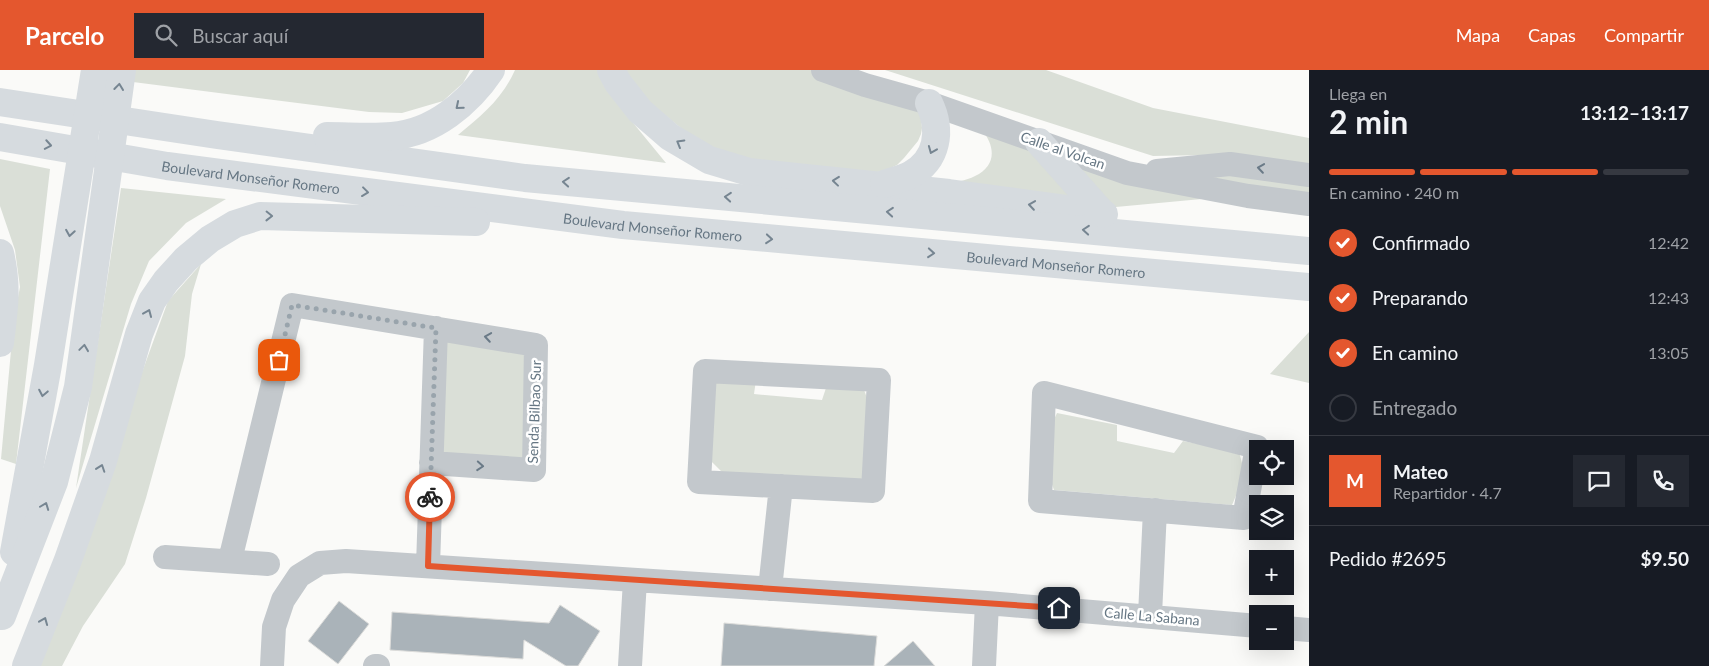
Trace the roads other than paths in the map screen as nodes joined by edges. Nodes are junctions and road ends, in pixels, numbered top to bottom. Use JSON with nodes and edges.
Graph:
{"nodes":[{"id":1,"x":95,"y":70,"type":"edge"},
{"id":2,"x":122,"y":70,"type":"edge"},
{"id":3,"x":491,"y":70,"type":"edge"},
{"id":4,"x":611,"y":70,"type":"edge"},
{"id":5,"x":823,"y":70,"type":"edge"},
{"id":6,"x":0,"y":102,"type":"edge"},
{"id":7,"x":929,"y":103,"type":"junction"},
{"id":8,"x":217,"y":135,"type":"junction"},
{"id":9,"x":0,"y":137,"type":"edge"},
{"id":10,"x":1039,"y":142,"type":"joint"},
{"id":11,"x":1073,"y":165,"type":"junction"},
{"id":12,"x":1127,"y":173,"type":"junction"},
{"id":13,"x":1309,"y":175,"type":"edge"},
{"id":14,"x":880,"y":185,"type":"junction"},
{"id":15,"x":1309,"y":204,"type":"edge"},
{"id":16,"x":1103,"y":214,"type":"junction"},
{"id":17,"x":623,"y":226,"type":"junction"},
{"id":18,"x":1307,"y":251,"type":"edge"},
{"id":19,"x":0,"y":253,"type":"edge"},
{"id":20,"x":1309,"y":288,"type":"edge"},
{"id":21,"x":436,"y":328,"type":"junction"},
{"id":22,"x":0,"y":343,"type":"edge"},
{"id":23,"x":432,"y":463,"type":"junction"},
{"id":24,"x":781,"y":486,"type":"junction"},
{"id":25,"x":1155,"y":510,"type":"junction"},
{"id":26,"x":165,"y":557,"type":"dead end"},
{"id":27,"x":230,"y":560,"type":"junction"},
{"id":28,"x":268,"y":564,"type":"dead end"},
{"id":29,"x":428,"y":566,"type":"junction"},
{"id":30,"x":635,"y":580,"type":"junction"},
{"id":31,"x":770,"y":589,"type":"junction"},
{"id":32,"x":987,"y":602,"type":"junction"},
{"id":33,"x":1150,"y":615,"type":"junction"},
{"id":34,"x":1249,"y":625,"type":"edge"},
{"id":35,"x":1294,"y":629,"type":"edge"},
{"id":36,"x":1309,"y":630,"type":"edge"},
{"id":37,"x":26,"y":666,"type":"edge"},
{"id":38,"x":272,"y":666,"type":"edge"},
{"id":39,"x":630,"y":666,"type":"edge"},
{"id":40,"x":984,"y":666,"type":"edge"}],
"edges":[{"from":1,"to":2,"type":"highway","one_way":true},
{"from":3,"to":8,"type":"highway","one_way":true},
{"from":14,"to":4,"type":"highway","one_way":true},
{"from":5,"to":7,"type":"street","name":"Calle al Volcan"},
{"from":6,"to":8,"type":"highway"},
{"from":7,"to":10,"type":"street","name":"Calle al Volcan"},
{"from":7,"to":14,"type":"highway","one_way":true},
{"from":18,"to":8,"type":"highway","one_way":true},
{"from":9,"to":17,"type":"highway","name":"Boulevard Monseñor Romero","one_way":true},
{"from":10,"to":11,"type":"highway"},
{"from":11,"to":12,"type":"street","name":"Calle al Volcan"},
{"from":11,"to":16,"type":"highway"},
{"from":13,"to":12,"type":"street","one_way":true},
{"from":12,"to":15,"type":"street","name":"Calle al Volcan"},
{"from":16,"to":14,"type":"highway","one_way":true},
{"from":16,"to":18,"type":"highway"},
{"from":17,"to":20,"type":"highway","name":"Boulevard Monseñor Romero","one_way":true},
{"from":37,"to":17,"type":"highway","one_way":true},
{"from":19,"to":22,"type":"highway"},
{"from":21,"to":23,"type":"street"},
{"from":23,"to":21,"type":"street","name":"Senda Bilbao Sur","one_way":true},
{"from":21,"to":27,"type":"street"},
{"from":23,"to":29,"type":"street"},
{"from":24,"to":24,"type":"street"},
{"from":24,"to":31,"type":"street"},
{"from":25,"to":25,"type":"street"},
{"from":25,"to":33,"type":"street"},
{"from":26,"to":27,"type":"street"},
{"from":27,"to":28,"type":"street"},
{"from":29,"to":30,"type":"street","name":"Calle La Sabana"},
{"from":29,"to":38,"type":"street","name":"Calle La Sabana"},
{"from":30,"to":31,"type":"street","name":"Calle La Sabana"},
{"from":30,"to":39,"type":"street"},
{"from":31,"to":32,"type":"street","name":"Calle La Sabana"},
{"from":32,"to":33,"type":"street","name":"Calle La Sabana"},
{"from":32,"to":40,"type":"street"},
{"from":33,"to":34,"type":"street","name":"Calle La Sabana"},
{"from":35,"to":36,"type":"street"}]}
